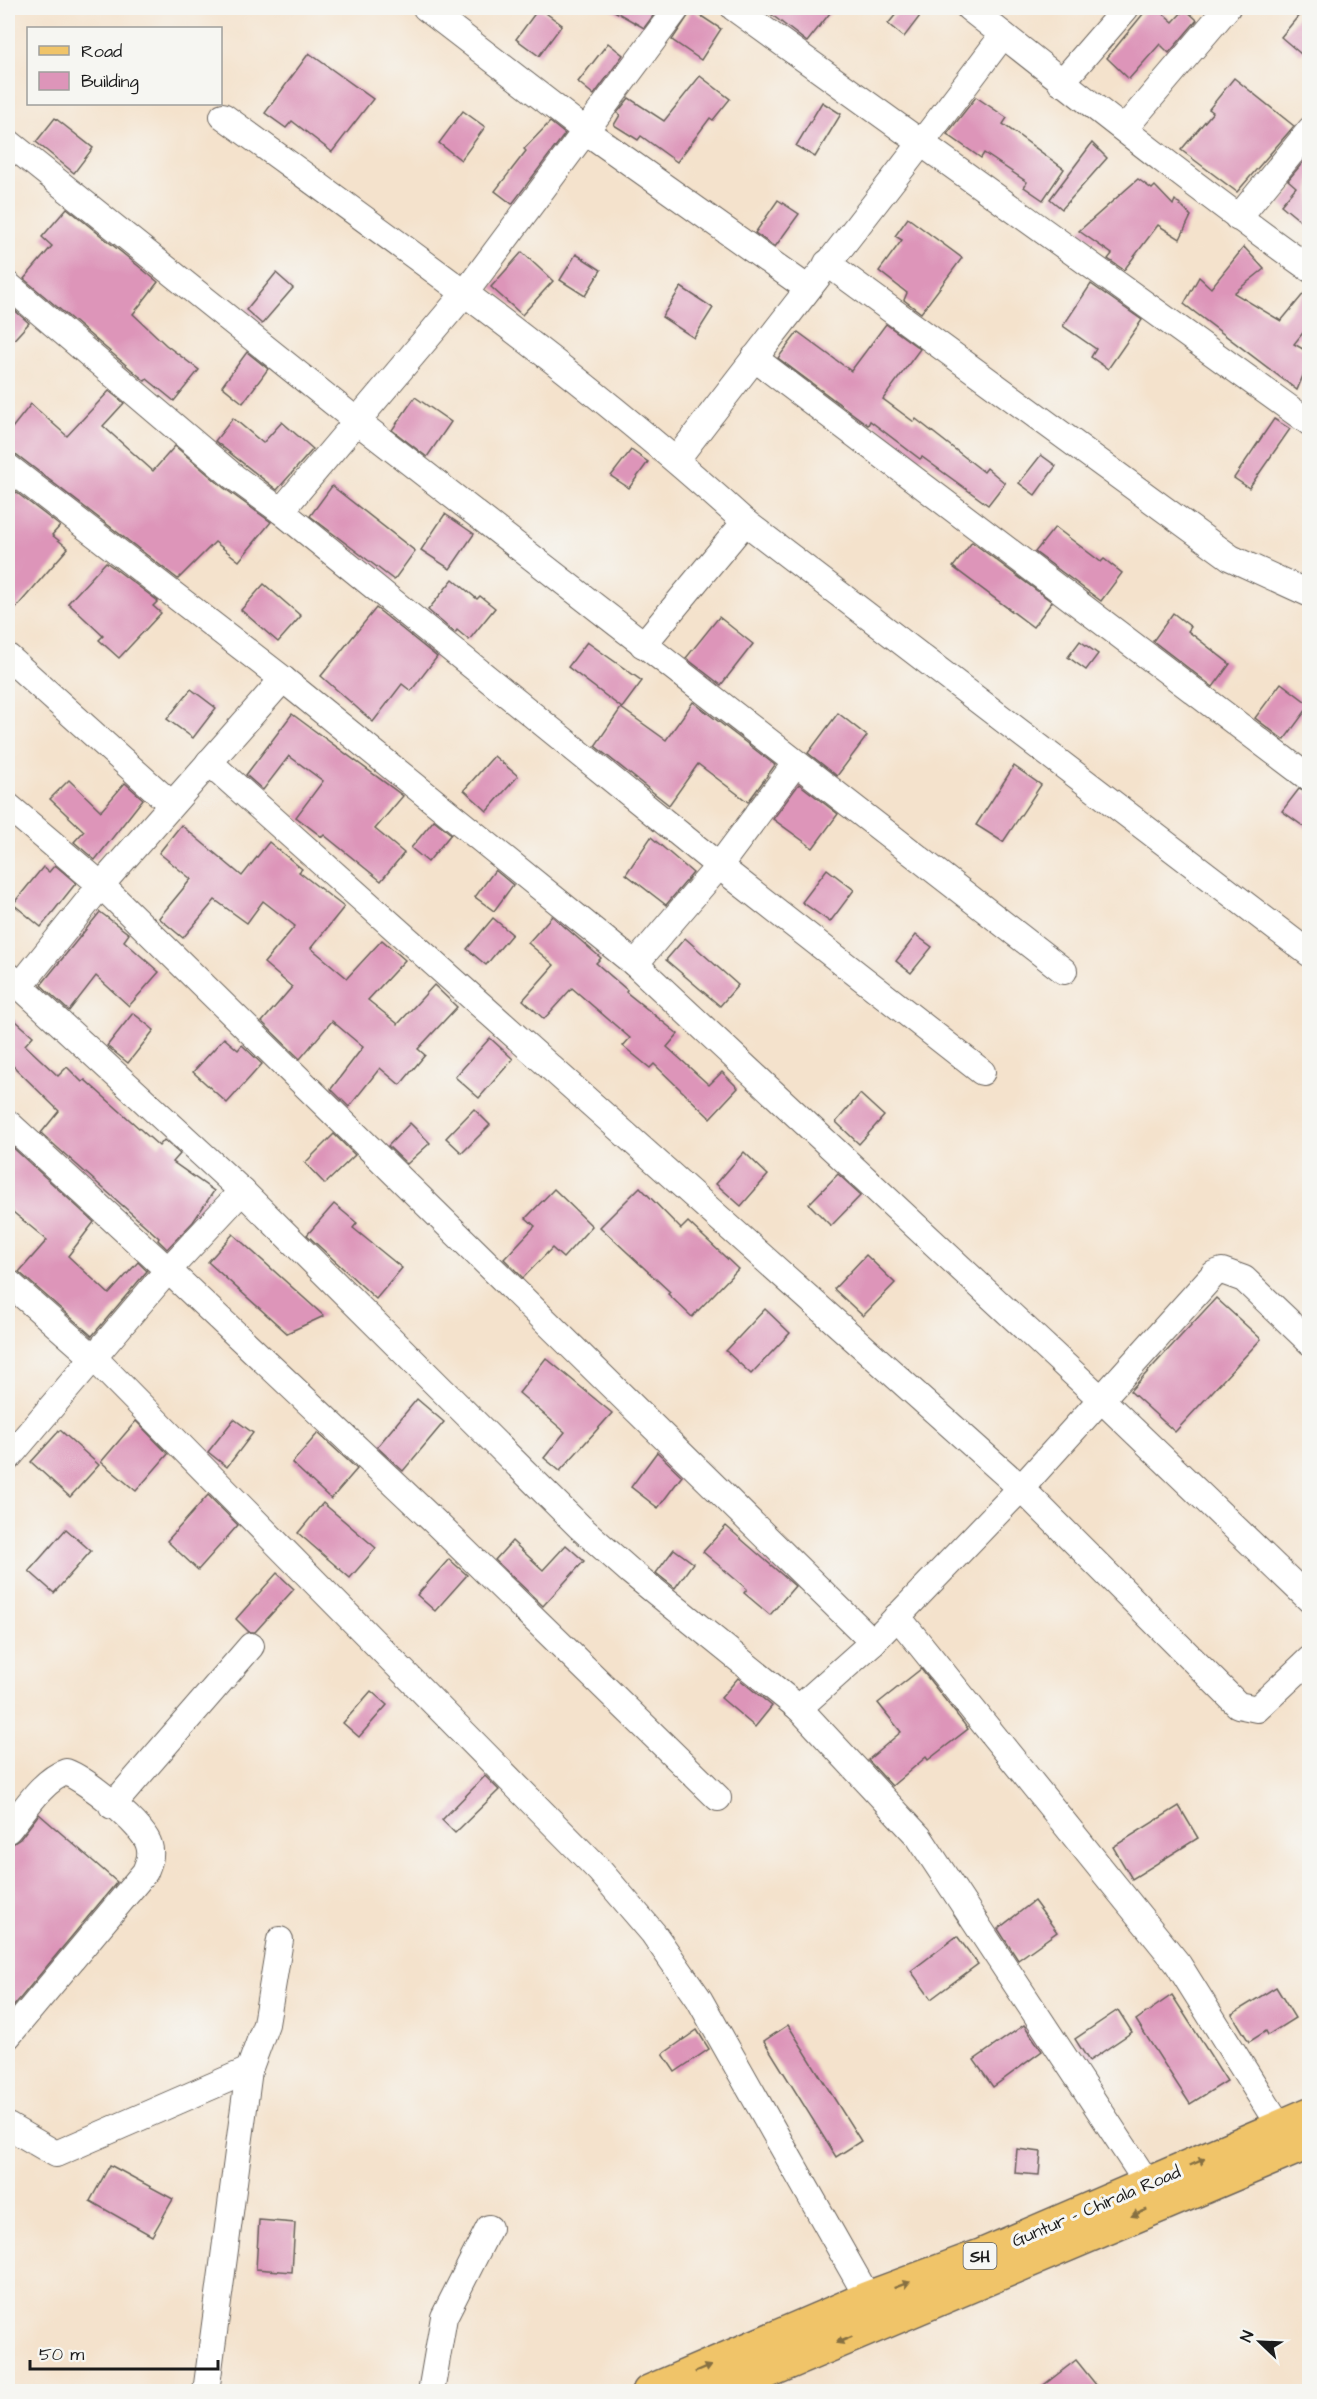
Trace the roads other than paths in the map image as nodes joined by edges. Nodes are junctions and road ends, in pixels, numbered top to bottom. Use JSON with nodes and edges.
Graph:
{"nodes":[{"id":1,"x":426,"y":8,"type":"edge"},
{"id":2,"x":677,"y":8,"type":"edge"},
{"id":3,"x":734,"y":8,"type":"edge"},
{"id":4,"x":969,"y":8,"type":"edge"},
{"id":5,"x":1126,"y":8,"type":"edge"},
{"id":6,"x":1227,"y":8,"type":"edge"},
{"id":7,"x":1003,"y":35,"type":"junction"},
{"id":8,"x":1061,"y":83,"type":"junction"},
{"id":9,"x":223,"y":116,"type":"dead end"},
{"id":10,"x":1124,"y":129,"type":"junction"},
{"id":11,"x":1310,"y":130,"type":"edge"},
{"id":12,"x":587,"y":132,"type":"junction"},
{"id":13,"x":8,"y":142,"type":"edge"},
{"id":14,"x":922,"y":144,"type":"junction"},
{"id":15,"x":1238,"y":218,"type":"junction"},
{"id":16,"x":827,"y":263,"type":"junction"},
{"id":17,"x":1310,"y":269,"type":"edge"},
{"id":18,"x":8,"y":285,"type":"edge"},
{"id":19,"x":807,"y":288,"type":"junction"},
{"id":20,"x":465,"y":293,"type":"junction"},
{"id":21,"x":754,"y":358,"type":"junction"},
{"id":22,"x":358,"y":422,"type":"junction"},
{"id":23,"x":1310,"y":423,"type":"edge"},
{"id":24,"x":677,"y":459,"type":"junction"},
{"id":25,"x":8,"y":467,"type":"edge"},
{"id":26,"x":281,"y":511,"type":"junction"},
{"id":27,"x":745,"y":522,"type":"junction"},
{"id":28,"x":1310,"y":594,"type":"edge"},
{"id":29,"x":643,"y":645,"type":"junction"},
{"id":30,"x":8,"y":657,"type":"edge"},
{"id":31,"x":283,"y":679,"type":"junction"},
{"id":32,"x":209,"y":762,"type":"junction"},
{"id":33,"x":795,"y":764,"type":"junction"},
{"id":34,"x":1310,"y":779,"type":"edge"},
{"id":35,"x":171,"y":804,"type":"junction"},
{"id":36,"x":8,"y":806,"type":"edge"},
{"id":37,"x":719,"y":866,"type":"junction"},
{"id":38,"x":101,"y":885,"type":"junction"},
{"id":39,"x":1310,"y":954,"type":"edge"},
{"id":40,"x":635,"y":964,"type":"junction"},
{"id":41,"x":1064,"y":971,"type":"dead end"},
{"id":42,"x":14,"y":981,"type":"edge"},
{"id":43,"x":982,"y":1072,"type":"dead end"},
{"id":44,"x":9,"y":1127,"type":"edge"},
{"id":45,"x":242,"y":1191,"type":"junction"},
{"id":46,"x":168,"y":1270,"type":"junction"},
{"id":47,"x":9,"y":1283,"type":"dead end"},
{"id":48,"x":1310,"y":1342,"type":"edge"},
{"id":49,"x":93,"y":1357,"type":"junction"},
{"id":50,"x":1101,"y":1399,"type":"junction"},
{"id":51,"x":8,"y":1458,"type":"edge"},
{"id":52,"x":1021,"y":1488,"type":"junction"},
{"id":53,"x":1310,"y":1600,"type":"edge"},
{"id":54,"x":897,"y":1616,"type":"junction"},
{"id":55,"x":873,"y":1642,"type":"junction"},
{"id":56,"x":251,"y":1646,"type":"dead end"},
{"id":57,"x":1310,"y":1659,"type":"edge"},
{"id":58,"x":798,"y":1708,"type":"junction"},
{"id":59,"x":718,"y":1798,"type":"dead end"},
{"id":60,"x":112,"y":1806,"type":"junction"},
{"id":61,"x":8,"y":1830,"type":"edge"},
{"id":62,"x":280,"y":1940,"type":"dead end"},
{"id":63,"x":8,"y":2036,"type":"edge"},
{"id":64,"x":249,"y":2070,"type":"junction"},
{"id":65,"x":1310,"y":2114,"type":"edge"},
{"id":66,"x":8,"y":2126,"type":"edge"},
{"id":67,"x":1280,"y":2127,"type":"junction"},
{"id":68,"x":1310,"y":2142,"type":"edge"},
{"id":69,"x":1148,"y":2184,"type":"junction"},
{"id":70,"x":489,"y":2228,"type":"dead end"},
{"id":71,"x":868,"y":2298,"type":"junction"},
{"id":72,"x":206,"y":2391,"type":"edge"},
{"id":73,"x":431,"y":2391,"type":"edge"},
{"id":74,"x":649,"y":2391,"type":"edge"},
{"id":75,"x":719,"y":2391,"type":"edge"}],
"edges":[{"from":1,"to":12,"type":"street"},
{"from":2,"to":12,"type":"street"},
{"from":3,"to":14,"type":"street"},
{"from":4,"to":7,"type":"street"},
{"from":5,"to":8,"type":"street"},
{"from":6,"to":10,"type":"street"},
{"from":7,"to":8,"type":"street"},
{"from":7,"to":14,"type":"street"},
{"from":8,"to":10,"type":"street"},
{"from":9,"to":20,"type":"street"},
{"from":10,"to":15,"type":"street"},
{"from":11,"to":15,"type":"street"},
{"from":12,"to":19,"type":"street"},
{"from":12,"to":20,"type":"street"},
{"from":13,"to":22,"type":"street"},
{"from":14,"to":16,"type":"street"},
{"from":14,"to":23,"type":"street"},
{"from":15,"to":17,"type":"street"},
{"from":16,"to":19,"type":"street"},
{"from":16,"to":28,"type":"street"},
{"from":18,"to":26,"type":"street"},
{"from":19,"to":21,"type":"street"},
{"from":20,"to":22,"type":"street"},
{"from":20,"to":24,"type":"street"},
{"from":21,"to":24,"type":"street"},
{"from":21,"to":34,"type":"street"},
{"from":22,"to":26,"type":"street"},
{"from":22,"to":29,"type":"street"},
{"from":24,"to":27,"type":"street"},
{"from":25,"to":31,"type":"street"},
{"from":26,"to":37,"type":"street"},
{"from":27,"to":29,"type":"street"},
{"from":27,"to":39,"type":"street"},
{"from":29,"to":33,"type":"street"},
{"from":30,"to":35,"type":"street"},
{"from":31,"to":32,"type":"street"},
{"from":31,"to":40,"type":"street"},
{"from":32,"to":35,"type":"street"},
{"from":32,"to":52,"type":"street"},
{"from":33,"to":37,"type":"street"},
{"from":33,"to":41,"type":"street"},
{"from":35,"to":38,"type":"street"},
{"from":36,"to":38,"type":"street"},
{"from":37,"to":40,"type":"street"},
{"from":37,"to":43,"type":"street"},
{"from":38,"to":42,"type":"street"},
{"from":38,"to":55,"type":"street"},
{"from":40,"to":50,"type":"street"},
{"from":42,"to":45,"type":"street"},
{"from":44,"to":46,"type":"street"},
{"from":45,"to":46,"type":"street"},
{"from":45,"to":58,"type":"street"},
{"from":46,"to":49,"type":"street"},
{"from":46,"to":59,"type":"street"},
{"from":47,"to":49,"type":"street"},
{"from":48,"to":50,"type":"street"},
{"from":49,"to":51,"type":"street"},
{"from":49,"to":71,"type":"street"},
{"from":50,"to":52,"type":"street"},
{"from":50,"to":53,"type":"street"},
{"from":52,"to":54,"type":"street"},
{"from":52,"to":57,"type":"street"},
{"from":54,"to":55,"type":"street"},
{"from":54,"to":67,"type":"street"},
{"from":55,"to":58,"type":"street"},
{"from":56,"to":60,"type":"street"},
{"from":58,"to":69,"type":"street"},
{"from":60,"to":61,"type":"street"},
{"from":60,"to":63,"type":"street"},
{"from":62,"to":64,"type":"street"},
{"from":64,"to":66,"type":"street"},
{"from":64,"to":72,"type":"street"},
{"from":65,"to":67,"type":"main road","name":"Guntur - Chirala Road","number":"SH"},
{"from":69,"to":67,"type":"main road","name":"Guntur - Chirala Road","number":"SH","one_way":true},
{"from":68,"to":75,"type":"main road","name":"Guntur - Chirala Road","number":"SH","one_way":true},
{"from":71,"to":69,"type":"main road","name":"Guntur - Chirala Road","number":"SH","one_way":true},
{"from":70,"to":73,"type":"street"},
{"from":74,"to":71,"type":"main road","name":"Guntur - Chirala Road","number":"SH","one_way":true}]}
